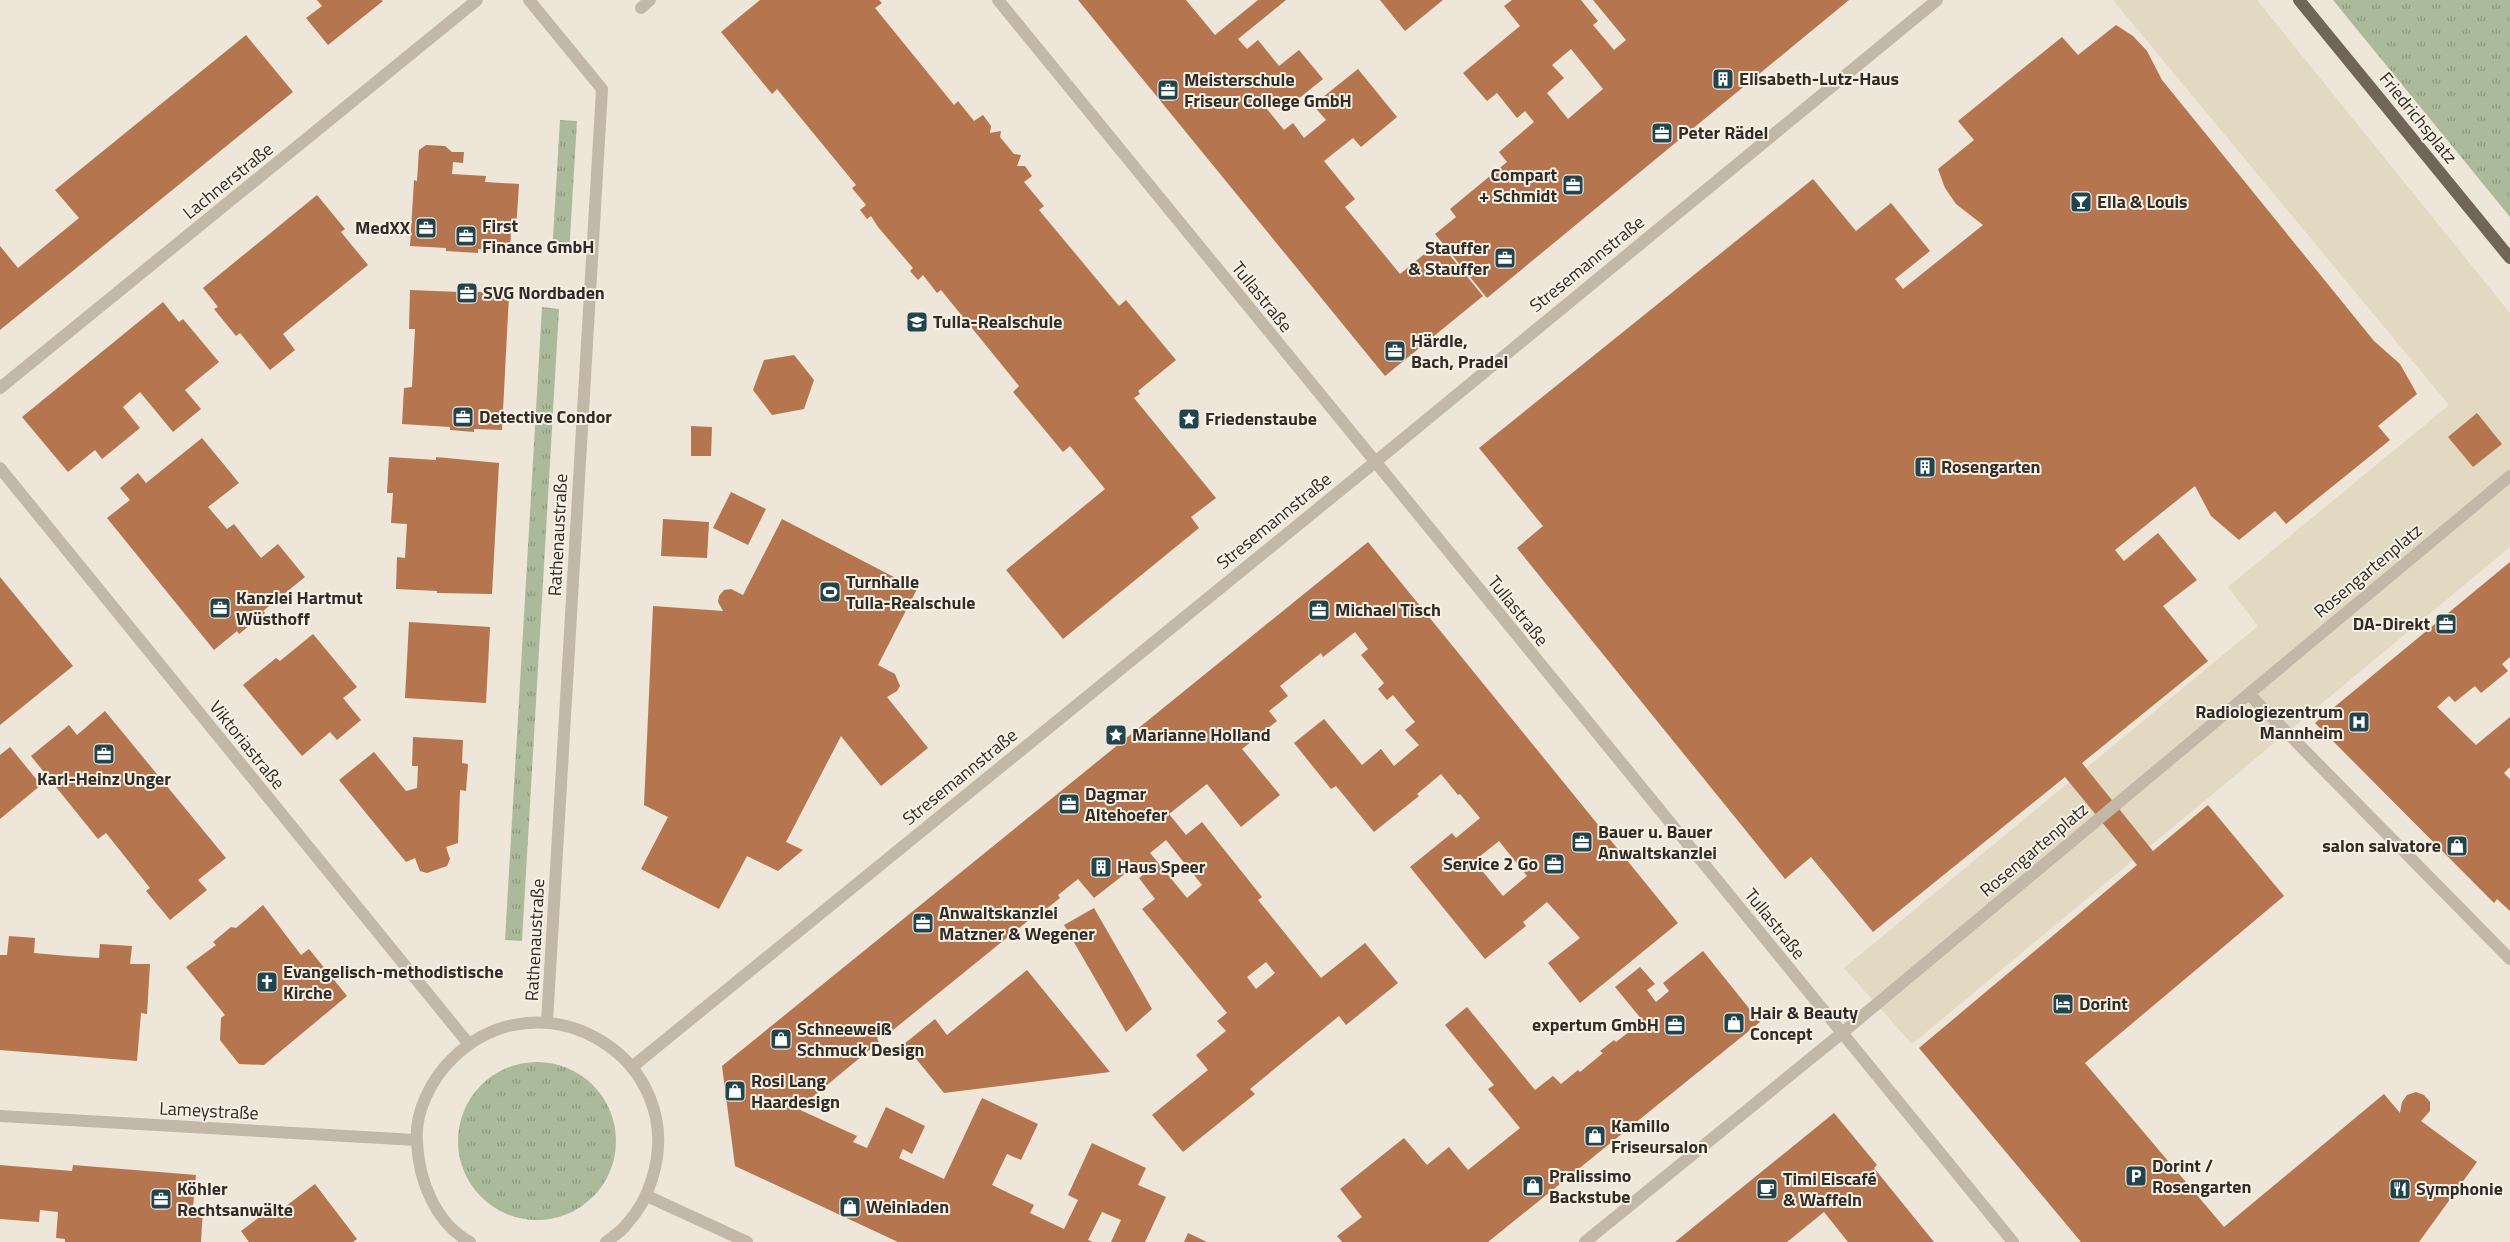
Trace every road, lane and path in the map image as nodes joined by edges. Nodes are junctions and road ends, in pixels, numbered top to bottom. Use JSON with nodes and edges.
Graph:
{"nodes":[{"id":1,"x":477,"y":0,"type":"edge"},
{"id":2,"x":529,"y":0,"type":"edge"},
{"id":3,"x":998,"y":0,"type":"edge"},
{"id":4,"x":1937,"y":0,"type":"edge"},
{"id":5,"x":2299,"y":0,"type":"edge"},
{"id":6,"x":2510,"y":258,"type":"edge"},
{"id":7,"x":0,"y":388,"type":"edge"},
{"id":8,"x":1374,"y":463,"type":"junction"},
{"id":9,"x":0,"y":468,"type":"edge"},
{"id":10,"x":2510,"y":476,"type":"edge"},
{"id":11,"x":2249,"y":694,"type":"junction"},
{"id":12,"x":2510,"y":959,"type":"edge"},
{"id":13,"x":547,"y":1022,"type":"junction"},
{"id":14,"x":1842,"y":1033,"type":"junction"},
{"id":15,"x":468,"y":1043,"type":"junction"},
{"id":16,"x":632,"y":1067,"type":"junction"},
{"id":17,"x":0,"y":1116,"type":"edge"},
{"id":18,"x":416,"y":1140,"type":"junction"},
{"id":19,"x":647,"y":1196,"type":"junction"},
{"id":20,"x":470,"y":1242,"type":"edge"},
{"id":21,"x":606,"y":1242,"type":"edge"},
{"id":22,"x":747,"y":1242,"type":"edge"},
{"id":23,"x":1585,"y":1242,"type":"edge"},
{"id":24,"x":2013,"y":1242,"type":"edge"}],
"edges":[{"from":1,"to":7,"type":"street","name":"Lachnerstraße"},
{"from":2,"to":13,"type":"street","name":"Rathenaustraße"},
{"from":3,"to":8,"type":"street","name":"Tullastraße"},
{"from":4,"to":8,"type":"street","name":"Stresemannstraße"},
{"from":5,"to":6,"type":"main road","name":"Friedrichsplatz"},
{"from":8,"to":14,"type":"street","name":"Tullastraße"},
{"from":8,"to":16,"type":"street","name":"Stresemannstraße"},
{"from":9,"to":15,"type":"street","name":"Viktoriastraße"},
{"from":10,"to":11,"type":"street","name":"Rosengartenplatz"},
{"from":11,"to":12,"type":"street"},
{"from":11,"to":14,"type":"street","name":"Rosengartenplatz"},
{"from":13,"to":15,"type":"street"},
{"from":13,"to":16,"type":"street"},
{"from":14,"to":23,"type":"street","name":"Rosengartenplatz"},
{"from":14,"to":24,"type":"street","name":"Tullastraße"},
{"from":15,"to":18,"type":"street"},
{"from":16,"to":19,"type":"street"},
{"from":17,"to":18,"type":"street","name":"Lameystraße"},
{"from":18,"to":20,"type":"street"},
{"from":19,"to":21,"type":"street"},
{"from":19,"to":22,"type":"street"}]}
